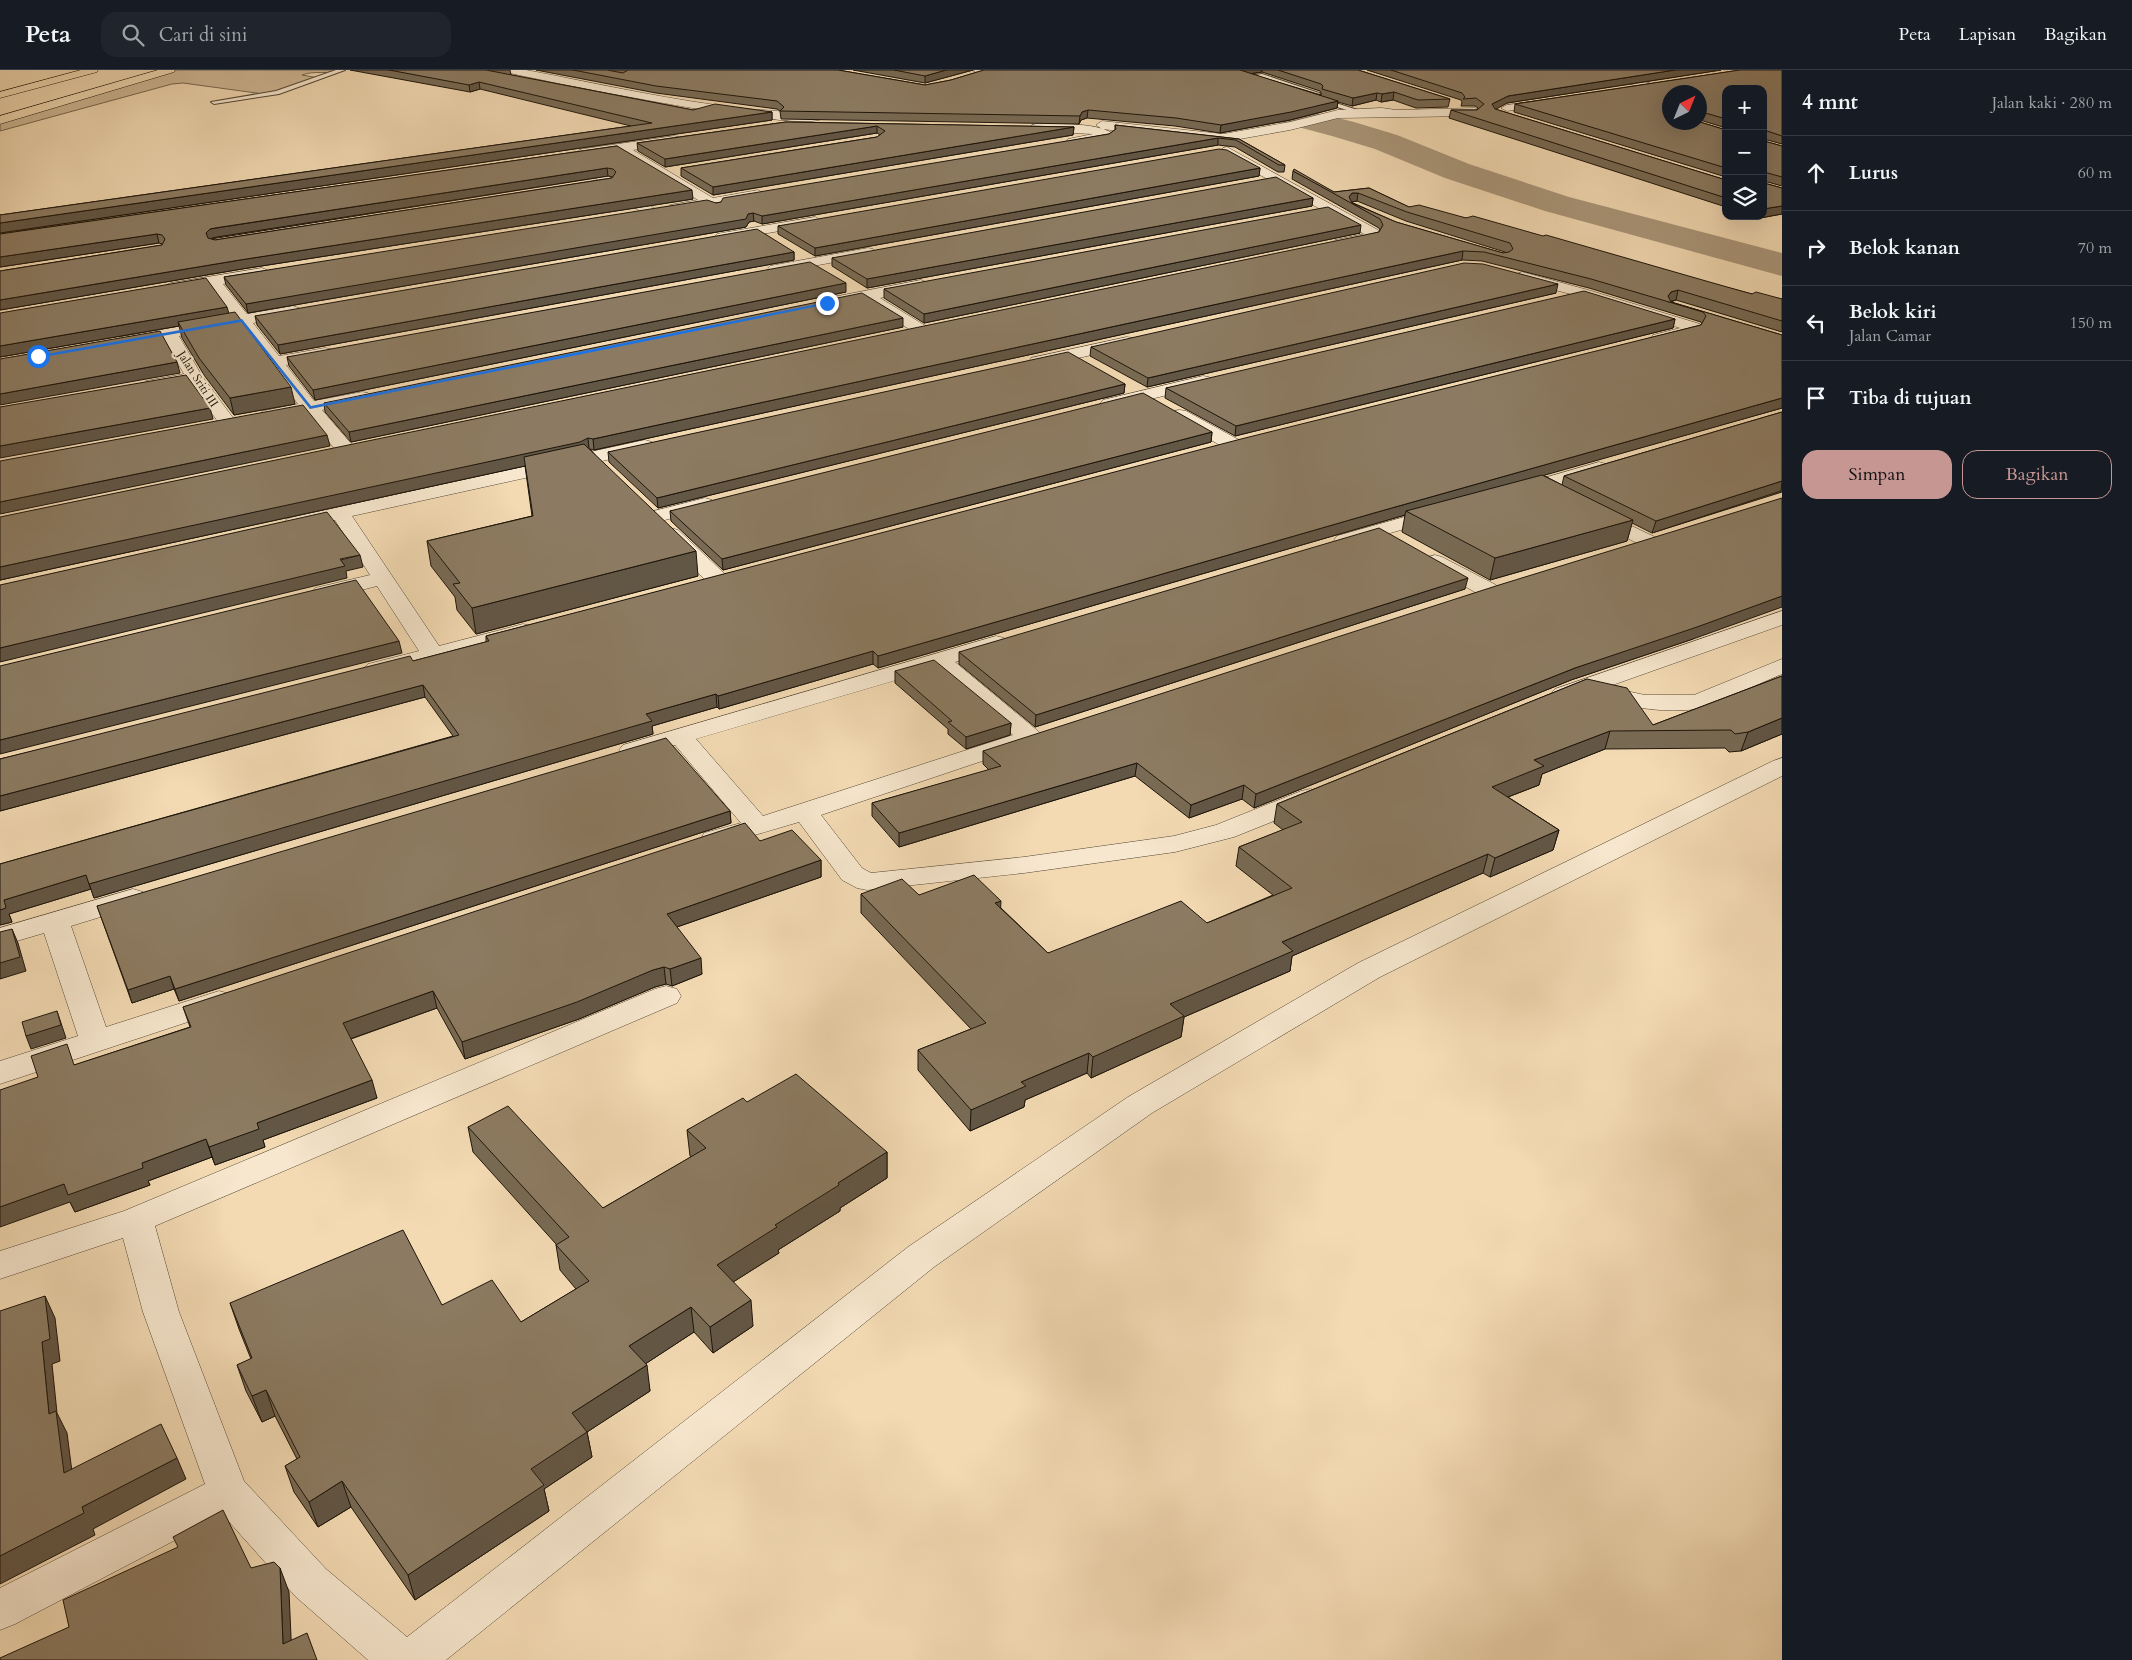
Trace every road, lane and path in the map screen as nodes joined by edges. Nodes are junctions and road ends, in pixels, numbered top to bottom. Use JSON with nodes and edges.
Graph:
{"nodes":[{"id":1,"x":60,"y":70,"type":"edge"},
{"id":2,"x":93,"y":70,"type":"edge"},
{"id":3,"x":131,"y":70,"type":"edge"},
{"id":4,"x":170,"y":70,"type":"edge"},
{"id":5,"x":342,"y":70,"type":"edge"},
{"id":6,"x":509,"y":70,"type":"edge"},
{"id":7,"x":561,"y":80,"type":"junction"},
{"id":8,"x":1657,"y":83,"type":"edge"},
{"id":9,"x":0,"y":85,"type":"edge"},
{"id":10,"x":541,"y":85,"type":"edge"},
{"id":11,"x":1626,"y":85,"type":"edge"},
{"id":12,"x":577,"y":92,"type":"edge"},
{"id":13,"x":0,"y":94,"type":"edge"},
{"id":14,"x":1560,"y":96,"type":"edge"},
{"id":15,"x":656,"y":98,"type":"junction"},
{"id":16,"x":1312,"y":98,"type":"junction"},
{"id":17,"x":214,"y":102,"type":"dead end"},
{"id":18,"x":640,"y":103,"type":"junction"},
{"id":19,"x":0,"y":105,"type":"edge"},
{"id":20,"x":1476,"y":107,"type":"junction"},
{"id":21,"x":718,"y":108,"type":"junction"},
{"id":22,"x":1499,"y":109,"type":"junction"},
{"id":23,"x":676,"y":110,"type":"edge"},
{"id":24,"x":1382,"y":112,"type":"junction"},
{"id":25,"x":1364,"y":113,"type":"junction"},
{"id":26,"x":696,"y":114,"type":"edge"},
{"id":27,"x":1534,"y":116,"type":"edge"},
{"id":28,"x":1516,"y":118,"type":"edge"},
{"id":29,"x":0,"y":120,"type":"edge"},
{"id":30,"x":758,"y":127,"type":"edge"},
{"id":31,"x":690,"y":138,"type":"edge"},
{"id":32,"x":1223,"y":138,"type":"junction"},
{"id":33,"x":1054,"y":145,"type":"edge"},
{"id":34,"x":1254,"y":147,"type":"edge"},
{"id":35,"x":621,"y":148,"type":"junction"},
{"id":36,"x":1208,"y":152,"type":"edge"},
{"id":37,"x":684,"y":170,"type":"edge"},
{"id":38,"x":664,"y":173,"type":"junction"},
{"id":39,"x":1300,"y":174,"type":"edge"},
{"id":40,"x":1276,"y":178,"type":"junction"},
{"id":41,"x":608,"y":182,"type":"junction"},
{"id":42,"x":1257,"y":182,"type":"edge"},
{"id":43,"x":588,"y":185,"type":"edge"},
{"id":44,"x":769,"y":192,"type":"edge"},
{"id":45,"x":710,"y":202,"type":"junction"},
{"id":46,"x":1327,"y":208,"type":"junction"},
{"id":47,"x":727,"y":211,"type":"edge"},
{"id":48,"x":650,"y":212,"type":"junction"},
{"id":49,"x":1308,"y":212,"type":"edge"},
{"id":50,"x":630,"y":215,"type":"edge"},
{"id":51,"x":828,"y":219,"type":"edge"},
{"id":52,"x":744,"y":221,"type":"edge"},
{"id":53,"x":760,"y":230,"type":"junction"},
{"id":54,"x":711,"y":239,"type":"edge"},
{"id":55,"x":775,"y":240,"type":"edge"},
{"id":56,"x":1322,"y":247,"type":"edge"},
{"id":57,"x":879,"y":250,"type":"edge"},
{"id":58,"x":797,"y":254,"type":"dead end"},
{"id":59,"x":232,"y":263,"type":"edge"},
{"id":60,"x":811,"y":263,"type":"junction"},
{"id":61,"x":1546,"y":269,"type":"edge"},
{"id":62,"x":176,"y":271,"type":"edge"},
{"id":63,"x":271,"y":271,"type":"edge"},
{"id":64,"x":762,"y":272,"type":"edge"},
{"id":65,"x":827,"y":272,"type":"edge"},
{"id":66,"x":1510,"y":274,"type":"edge"},
{"id":67,"x":242,"y":276,"type":"junction"},
{"id":68,"x":213,"y":281,"type":"junction"},
{"id":69,"x":933,"y":283,"type":"edge"},
{"id":70,"x":188,"y":286,"type":"junction"},
{"id":71,"x":850,"y":286,"type":"dead end"},
{"id":72,"x":1603,"y":286,"type":"junction"},
{"id":73,"x":160,"y":290,"type":"edge"},
{"id":74,"x":1583,"y":293,"type":"junction"},
{"id":75,"x":865,"y":295,"type":"junction"},
{"id":76,"x":1545,"y":302,"type":"edge"},
{"id":77,"x":816,"y":305,"type":"edge"},
{"id":78,"x":1669,"y":305,"type":"edge"},
{"id":79,"x":310,"y":308,"type":"edge"},
{"id":80,"x":242,"y":320,"type":"junction"},
{"id":81,"x":942,"y":327,"type":"edge"},
{"id":82,"x":923,"y":331,"type":"junction"},
{"id":83,"x":169,"y":334,"type":"junction"},
{"id":84,"x":903,"y":335,"type":"edge"},
{"id":85,"x":1148,"y":337,"type":"edge"},
{"id":86,"x":1644,"y":342,"type":"edge"},
{"id":87,"x":113,"y":344,"type":"edge"},
{"id":88,"x":342,"y":350,"type":"edge"},
{"id":89,"x":1072,"y":354,"type":"junction"},
{"id":90,"x":274,"y":362,"type":"junction"},
{"id":91,"x":1023,"y":365,"type":"edge"},
{"id":92,"x":1096,"y":368,"type":"edge"},
{"id":93,"x":194,"y":377,"type":"junction"},
{"id":94,"x":1221,"y":377,"type":"edge"},
{"id":95,"x":1120,"y":381,"type":"edge"},
{"id":96,"x":136,"y":388,"type":"edge"},
{"id":97,"x":378,"y":394,"type":"edge"},
{"id":98,"x":1145,"y":395,"type":"junction"},
{"id":99,"x":1096,"y":407,"type":"edge"},
{"id":100,"x":310,"y":408,"type":"junction"},
{"id":101,"x":227,"y":422,"type":"junction"},
{"id":102,"x":208,"y":426,"type":"edge"},
{"id":103,"x":657,"y":443,"type":"edge"},
{"id":104,"x":365,"y":446,"type":"edge"},
{"id":105,"x":346,"y":450,"type":"junction"},
{"id":106,"x":1204,"y":452,"type":"edge"},
{"id":107,"x":326,"y":454,"type":"edge"},
{"id":108,"x":1623,"y":461,"type":"edge"},
{"id":109,"x":1539,"y":486,"type":"junction"},
{"id":110,"x":1501,"y":496,"type":"edge"},
{"id":111,"x":720,"y":500,"type":"edge"},
{"id":112,"x":1464,"y":506,"type":"edge"},
{"id":113,"x":340,"y":513,"type":"junction"},
{"id":114,"x":282,"y":526,"type":"edge"},
{"id":115,"x":1379,"y":530,"type":"junction"},
{"id":116,"x":1321,"y":547,"type":"edge"},
{"id":117,"x":1622,"y":550,"type":"edge"},
{"id":118,"x":382,"y":578,"type":"junction"},
{"id":119,"x":718,"y":580,"type":"edge"},
{"id":120,"x":306,"y":597,"type":"edge"},
{"id":121,"x":1460,"y":599,"type":"edge"},
{"id":122,"x":1782,"y":618,"type":"edge"},
{"id":123,"x":538,"y":627,"type":"edge"},
{"id":124,"x":1015,"y":637,"type":"edge"},
{"id":125,"x":433,"y":654,"type":"junction"},
{"id":126,"x":938,"y":660,"type":"junction"},
{"id":127,"x":1782,"y":666,"type":"edge"},
{"id":128,"x":356,"y":674,"type":"edge"},
{"id":129,"x":1580,"y":688,"type":"junction"},
{"id":130,"x":1543,"y":702,"type":"edge"},
{"id":131,"x":680,"y":736,"type":"junction"},
{"id":132,"x":614,"y":756,"type":"edge"},
{"id":133,"x":1782,"y":766,"type":"edge"},
{"id":134,"x":1334,"y":787,"type":"edge"},
{"id":135,"x":805,"y":812,"type":"junction"},
{"id":136,"x":757,"y":825,"type":"junction"},
{"id":137,"x":691,"y":846,"type":"edge"},
{"id":138,"x":149,"y":894,"type":"edge"},
{"id":139,"x":54,"y":922,"type":"junction"},
{"id":140,"x":0,"y":937,"type":"edge"},
{"id":141,"x":237,"y":995,"type":"edge"},
{"id":142,"x":666,"y":996,"type":"dead end"},
{"id":143,"x":95,"y":1042,"type":"junction"},
{"id":144,"x":0,"y":1073,"type":"edge"},
{"id":145,"x":136,"y":1220,"type":"junction"},
{"id":146,"x":0,"y":1265,"type":"edge"},
{"id":147,"x":228,"y":1492,"type":"junction"},
{"id":148,"x":0,"y":1610,"type":"edge"},
{"id":149,"x":401,"y":1660,"type":"edge"},
{"id":150,"x":412,"y":1660,"type":"edge"}],
"edges":[{"from":1,"to":9,"type":"highway"},
{"from":2,"to":13,"type":"highway"},
{"from":3,"to":19,"type":"highway"},
{"from":4,"to":29,"type":"highway"},
{"from":5,"to":17,"type":"lane"},
{"from":6,"to":7,"type":"street"},
{"from":7,"to":10,"type":"lane"},
{"from":7,"to":15,"type":"street"},
{"from":8,"to":11,"type":"street"},
{"from":12,"to":18,"type":"lane"},
{"from":14,"to":22,"type":"street"},
{"from":15,"to":18,"type":"lane"},
{"from":15,"to":21,"type":"street"},
{"from":16,"to":16,"type":"lane"},
{"from":16,"to":25,"type":"lane"},
{"from":18,"to":23,"type":"lane"},
{"from":20,"to":22,"type":"street"},
{"from":20,"to":24,"type":"street"},
{"from":20,"to":24,"type":"street"},
{"from":21,"to":26,"type":"lane"},
{"from":21,"to":30,"type":"street"},
{"from":22,"to":27,"type":"street"},
{"from":22,"to":28,"type":"street"},
{"from":24,"to":25,"type":"street"},
{"from":25,"to":32,"type":"street"},
{"from":31,"to":35,"type":"street"},
{"from":32,"to":33,"type":"street"},
{"from":32,"to":34,"type":"street"},
{"from":35,"to":38,"type":"street"},
{"from":35,"to":41,"type":"street"},
{"from":36,"to":40,"type":"street"},
{"from":37,"to":38,"type":"street"},
{"from":38,"to":45,"type":"street"},
{"from":39,"to":40,"type":"street"},
{"from":40,"to":42,"type":"street"},
{"from":40,"to":46,"type":"street"},
{"from":41,"to":43,"type":"street"},
{"from":41,"to":48,"type":"street"},
{"from":44,"to":45,"type":"street"},
{"from":45,"to":47,"type":"street"},
{"from":45,"to":48,"type":"street"},
{"from":46,"to":49,"type":"street"},
{"from":46,"to":56,"type":"street"},
{"from":48,"to":50,"type":"street"},
{"from":51,"to":53,"type":"street"},
{"from":52,"to":53,"type":"street"},
{"from":53,"to":54,"type":"street"},
{"from":53,"to":55,"type":"street"},
{"from":57,"to":60,"type":"street"},
{"from":58,"to":60,"type":"street"},
{"from":59,"to":67,"type":"street"},
{"from":60,"to":64,"type":"street"},
{"from":60,"to":65,"type":"street"},
{"from":61,"to":72,"type":"street"},
{"from":62,"to":70,"type":"street"},
{"from":63,"to":67,"type":"street"},
{"from":66,"to":74,"type":"street"},
{"from":67,"to":68,"type":"street"},
{"from":68,"to":70,"type":"street"},
{"from":68,"to":80,"type":"street"},
{"from":69,"to":75,"type":"street"},
{"from":70,"to":73,"type":"street"},
{"from":71,"to":75,"type":"street"},
{"from":72,"to":74,"type":"street"},
{"from":72,"to":78,"type":"street"},
{"from":74,"to":76,"type":"street"},
{"from":74,"to":86,"type":"street"},
{"from":75,"to":77,"type":"street"},
{"from":75,"to":82,"type":"street"},
{"from":79,"to":80,"type":"street"},
{"from":80,"to":83,"type":"street"},
{"from":80,"to":90,"type":"street"},
{"from":81,"to":82,"type":"street"},
{"from":82,"to":84,"type":"street"},
{"from":83,"to":87,"type":"street"},
{"from":83,"to":93,"type":"street","name":"Jalan Sriti III"},
{"from":85,"to":89,"type":"street"},
{"from":88,"to":90,"type":"street"},
{"from":89,"to":91,"type":"street"},
{"from":89,"to":92,"type":"street"},
{"from":90,"to":100,"type":"street"},
{"from":93,"to":96,"type":"street"},
{"from":93,"to":101,"type":"street","name":"Jalan Sriti III"},
{"from":94,"to":98,"type":"street"},
{"from":95,"to":98,"type":"street"},
{"from":97,"to":100,"type":"street"},
{"from":98,"to":99,"type":"street"},
{"from":98,"to":106,"type":"street"},
{"from":100,"to":101,"type":"street"},
{"from":100,"to":105,"type":"street"},
{"from":101,"to":102,"type":"street"},
{"from":103,"to":113,"type":"street"},
{"from":104,"to":105,"type":"street"},
{"from":105,"to":107,"type":"street"},
{"from":108,"to":109,"type":"street"},
{"from":109,"to":110,"type":"street"},
{"from":109,"to":117,"type":"street"},
{"from":111,"to":119,"type":"street"},
{"from":112,"to":115,"type":"street"},
{"from":113,"to":114,"type":"street"},
{"from":113,"to":118,"type":"street"},
{"from":115,"to":116,"type":"street"},
{"from":115,"to":121,"type":"street"},
{"from":118,"to":120,"type":"street"},
{"from":118,"to":125,"type":"street"},
{"from":122,"to":129,"type":"street"},
{"from":123,"to":125,"type":"street"},
{"from":124,"to":126,"type":"street"},
{"from":125,"to":128,"type":"street"},
{"from":126,"to":131,"type":"street"},
{"from":126,"to":135,"type":"street"},
{"from":127,"to":129,"type":"street"},
{"from":129,"to":130,"type":"street"},
{"from":131,"to":132,"type":"street"},
{"from":131,"to":136,"type":"street"},
{"from":133,"to":150,"type":"street"},
{"from":134,"to":135,"type":"street"},
{"from":135,"to":136,"type":"street"},
{"from":136,"to":137,"type":"street"},
{"from":138,"to":139,"type":"street"},
{"from":139,"to":140,"type":"street"},
{"from":139,"to":143,"type":"street"},
{"from":141,"to":143,"type":"street"},
{"from":142,"to":145,"type":"street"},
{"from":143,"to":144,"type":"street"},
{"from":145,"to":146,"type":"street"},
{"from":145,"to":147,"type":"street"},
{"from":147,"to":148,"type":"street"},
{"from":147,"to":149,"type":"street"}]}
